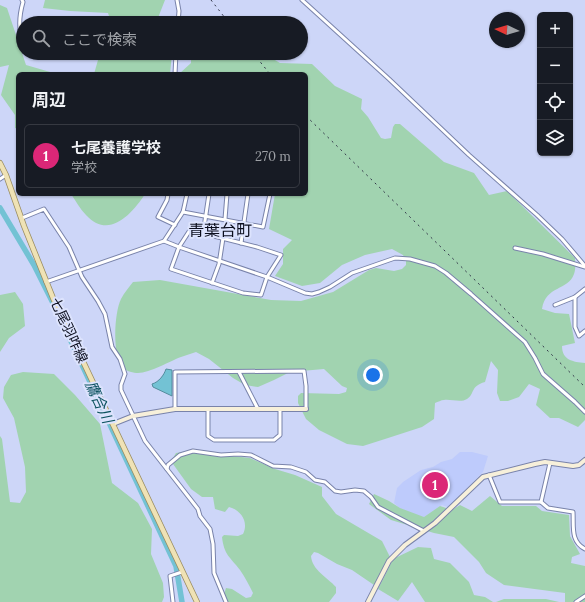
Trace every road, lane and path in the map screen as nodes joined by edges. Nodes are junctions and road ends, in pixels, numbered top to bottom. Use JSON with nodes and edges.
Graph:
{"nodes":[{"id":1,"x":22,"y":0,"type":"edge"},
{"id":2,"x":177,"y":0,"type":"edge"},
{"id":3,"x":302,"y":0,"type":"edge"},
{"id":4,"x":20,"y":16,"type":"edge"},
{"id":5,"x":179,"y":16,"type":"edge"},
{"id":6,"x":176,"y":60,"type":"edge"},
{"id":7,"x":175,"y":72,"type":"edge"},
{"id":8,"x":0,"y":163,"type":"edge"},
{"id":9,"x":6,"y":175,"type":"junction"},
{"id":10,"x":0,"y":179,"type":"edge"},
{"id":11,"x":168,"y":196,"type":"edge"},
{"id":12,"x":186,"y":196,"type":"edge"},
{"id":13,"x":209,"y":196,"type":"edge"},
{"id":14,"x":227,"y":196,"type":"edge"},
{"id":15,"x":248,"y":196,"type":"edge"},
{"id":16,"x":270,"y":196,"type":"edge"},
{"id":17,"x":183,"y":212,"type":"junction"},
{"id":18,"x":206,"y":215,"type":"junction"},
{"id":19,"x":22,"y":218,"type":"junction"},
{"id":20,"x":224,"y":219,"type":"junction"},
{"id":21,"x":244,"y":223,"type":"junction"},
{"id":22,"x":175,"y":225,"type":"junction"},
{"id":23,"x":203,"y":234,"type":"junction"},
{"id":24,"x":222,"y":238,"type":"junction"},
{"id":25,"x":164,"y":241,"type":"junction"},
{"id":26,"x":241,"y":243,"type":"junction"},
{"id":27,"x":179,"y":247,"type":"junction"},
{"id":28,"x":515,"y":248,"type":"dead end"},
{"id":29,"x":220,"y":261,"type":"junction"},
{"id":30,"x":585,"y":266,"type":"edge"},
{"id":31,"x":79,"y":270,"type":"junction"},
{"id":32,"x":267,"y":277,"type":"junction"},
{"id":33,"x":46,"y":282,"type":"junction"},
{"id":34,"x":212,"y":283,"type":"junction"},
{"id":35,"x":585,"y":289,"type":"edge"},
{"id":36,"x":575,"y":297,"type":"junction"},
{"id":37,"x":555,"y":305,"type":"dead end"},
{"id":38,"x":585,"y":331,"type":"edge"},
{"id":39,"x":239,"y":372,"type":"junction"},
{"id":40,"x":175,"y":409,"type":"junction"},
{"id":41,"x":208,"y":409,"type":"junction"},
{"id":42,"x":258,"y":409,"type":"junction"},
{"id":43,"x":280,"y":409,"type":"junction"},
{"id":44,"x":306,"y":409,"type":"joint"},
{"id":45,"x":585,"y":412,"type":"edge"},
{"id":46,"x":133,"y":416,"type":"junction"},
{"id":47,"x":113,"y":424,"type":"junction"},
{"id":48,"x":585,"y":460,"type":"edge"},
{"id":49,"x":550,"y":463,"type":"junction"},
{"id":50,"x":167,"y":469,"type":"junction"},
{"id":51,"x":489,"y":475,"type":"junction"},
{"id":52,"x":540,"y":502,"type":"junction"},
{"id":53,"x":424,"y":531,"type":"junction"},
{"id":54,"x":585,"y":549,"type":"edge"},
{"id":55,"x":182,"y":572,"type":"junction"},
{"id":56,"x":585,"y":596,"type":"edge"},
{"id":57,"x":173,"y":602,"type":"edge"},
{"id":58,"x":197,"y":602,"type":"edge"},
{"id":59,"x":226,"y":602,"type":"edge"},
{"id":60,"x":368,"y":602,"type":"edge"},
{"id":61,"x":576,"y":602,"type":"edge"}],
"edges":[{"from":1,"to":4,"type":"street"},
{"from":2,"to":5,"type":"street"},
{"from":3,"to":30,"type":"street"},
{"from":6,"to":7,"type":"street"},
{"from":8,"to":9,"type":"main road","name":"七尾羽咋線"},
{"from":9,"to":10,"type":"street"},
{"from":9,"to":19,"type":"main road","name":"七尾羽咋線"},
{"from":11,"to":22,"type":"street"},
{"from":12,"to":17,"type":"street"},
{"from":13,"to":18,"type":"street"},
{"from":14,"to":20,"type":"street"},
{"from":15,"to":21,"type":"street"},
{"from":16,"to":21,"type":"street"},
{"from":17,"to":18,"type":"street"},
{"from":17,"to":22,"type":"street"},
{"from":18,"to":20,"type":"street"},
{"from":18,"to":23,"type":"street"},
{"from":19,"to":31,"type":"street"},
{"from":19,"to":33,"type":"main road","name":"七尾羽咋線"},
{"from":20,"to":21,"type":"street"},
{"from":21,"to":26,"type":"street"},
{"from":22,"to":25,"type":"street"},
{"from":23,"to":24,"type":"street"},
{"from":23,"to":27,"type":"street"},
{"from":24,"to":26,"type":"street"},
{"from":24,"to":29,"type":"street"},
{"from":25,"to":27,"type":"street"},
{"from":25,"to":31,"type":"street"},
{"from":26,"to":32,"type":"street"},
{"from":27,"to":29,"type":"street"},
{"from":27,"to":34,"type":"street"},
{"from":28,"to":30,"type":"street"},
{"from":29,"to":32,"type":"street"},
{"from":29,"to":34,"type":"street"},
{"from":31,"to":33,"type":"street"},
{"from":31,"to":46,"type":"street"},
{"from":32,"to":34,"type":"street"},
{"from":32,"to":45,"type":"street"},
{"from":33,"to":47,"type":"main road","name":"七尾羽咋線"},
{"from":35,"to":36,"type":"street"},
{"from":36,"to":37,"type":"street"},
{"from":36,"to":38,"type":"street"},
{"from":39,"to":40,"type":"street"},
{"from":39,"to":42,"type":"street"},
{"from":39,"to":44,"type":"street"},
{"from":40,"to":41,"type":"street"},
{"from":40,"to":46,"type":"street"},
{"from":41,"to":42,"type":"street"},
{"from":41,"to":43,"type":"street"},
{"from":42,"to":43,"type":"street"},
{"from":43,"to":44,"type":"street"},
{"from":46,"to":47,"type":"street"},
{"from":46,"to":50,"type":"street"},
{"from":47,"to":55,"type":"main road","name":"七尾羽咋線"},
{"from":48,"to":49,"type":"street"},
{"from":49,"to":51,"type":"street"},
{"from":49,"to":52,"type":"street"},
{"from":50,"to":53,"type":"street"},
{"from":50,"to":59,"type":"street"},
{"from":51,"to":52,"type":"street"},
{"from":51,"to":53,"type":"street"},
{"from":52,"to":54,"type":"street"},
{"from":53,"to":60,"type":"street"},
{"from":55,"to":57,"type":"street"},
{"from":55,"to":58,"type":"main road","name":"七尾羽咋線"},
{"from":56,"to":61,"type":"street"}]}
